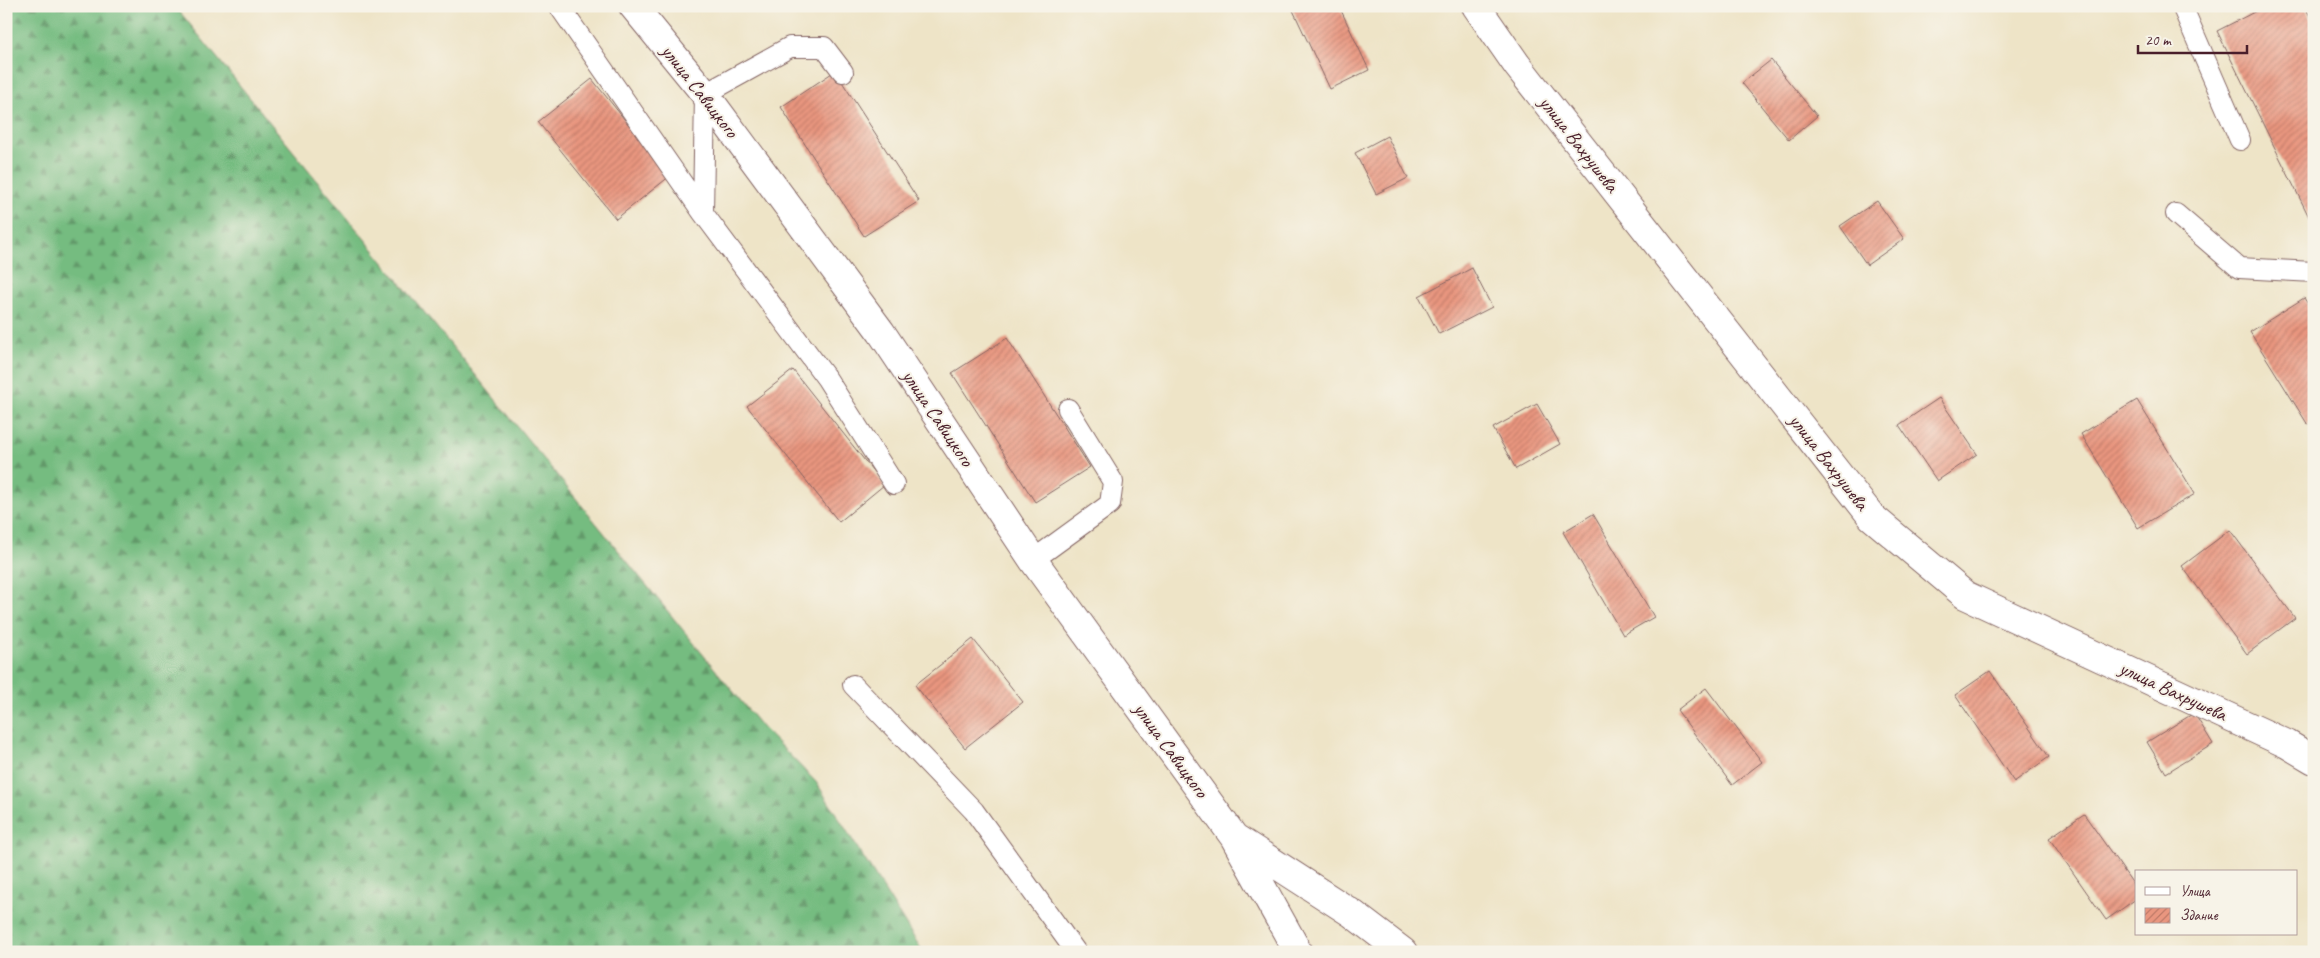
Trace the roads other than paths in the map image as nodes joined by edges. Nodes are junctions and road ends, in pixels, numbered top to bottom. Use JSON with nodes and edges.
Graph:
{"nodes":[{"id":1,"x":559,"y":6,"type":"edge"},
{"id":2,"x":633,"y":6,"type":"edge"},
{"id":3,"x":1476,"y":6,"type":"edge"},
{"id":4,"x":2183,"y":6,"type":"edge"},
{"id":5,"x":843,"y":72,"type":"dead end"},
{"id":6,"x":705,"y":94,"type":"junction"},
{"id":7,"x":2240,"y":140,"type":"dead end"},
{"id":8,"x":703,"y":213,"type":"junction"},
{"id":9,"x":2176,"y":214,"type":"dead end"},
{"id":10,"x":2314,"y":272,"type":"edge"},
{"id":11,"x":1068,"y":409,"type":"dead end"},
{"id":12,"x":894,"y":484,"type":"dead end"},
{"id":13,"x":1033,"y":560,"type":"junction"},
{"id":14,"x":853,"y":685,"type":"dead end"},
{"id":15,"x":2314,"y":760,"type":"edge"},
{"id":16,"x":1234,"y":837,"type":"junction"},
{"id":17,"x":1076,"y":952,"type":"edge"},
{"id":18,"x":1298,"y":952,"type":"edge"},
{"id":19,"x":1403,"y":952,"type":"edge"}],
"edges":[{"from":1,"to":8,"type":"lane"},
{"from":2,"to":6,"type":"street","name":"улица Савицкого"},
{"from":3,"to":15,"type":"street","name":"улица Вахрушева"},
{"from":4,"to":7,"type":"lane"},
{"from":5,"to":6,"type":"lane"},
{"from":6,"to":8,"type":"lane"},
{"from":6,"to":13,"type":"street","name":"улица Савицкого"},
{"from":8,"to":12,"type":"lane"},
{"from":9,"to":10,"type":"lane"},
{"from":11,"to":13,"type":"lane"},
{"from":13,"to":16,"type":"street","name":"улица Савицкого"},
{"from":14,"to":17,"type":"lane"},
{"from":16,"to":18,"type":"street","name":"улица Савицкого"},
{"from":16,"to":19,"type":"street","name":"улица Савицкого"}]}
